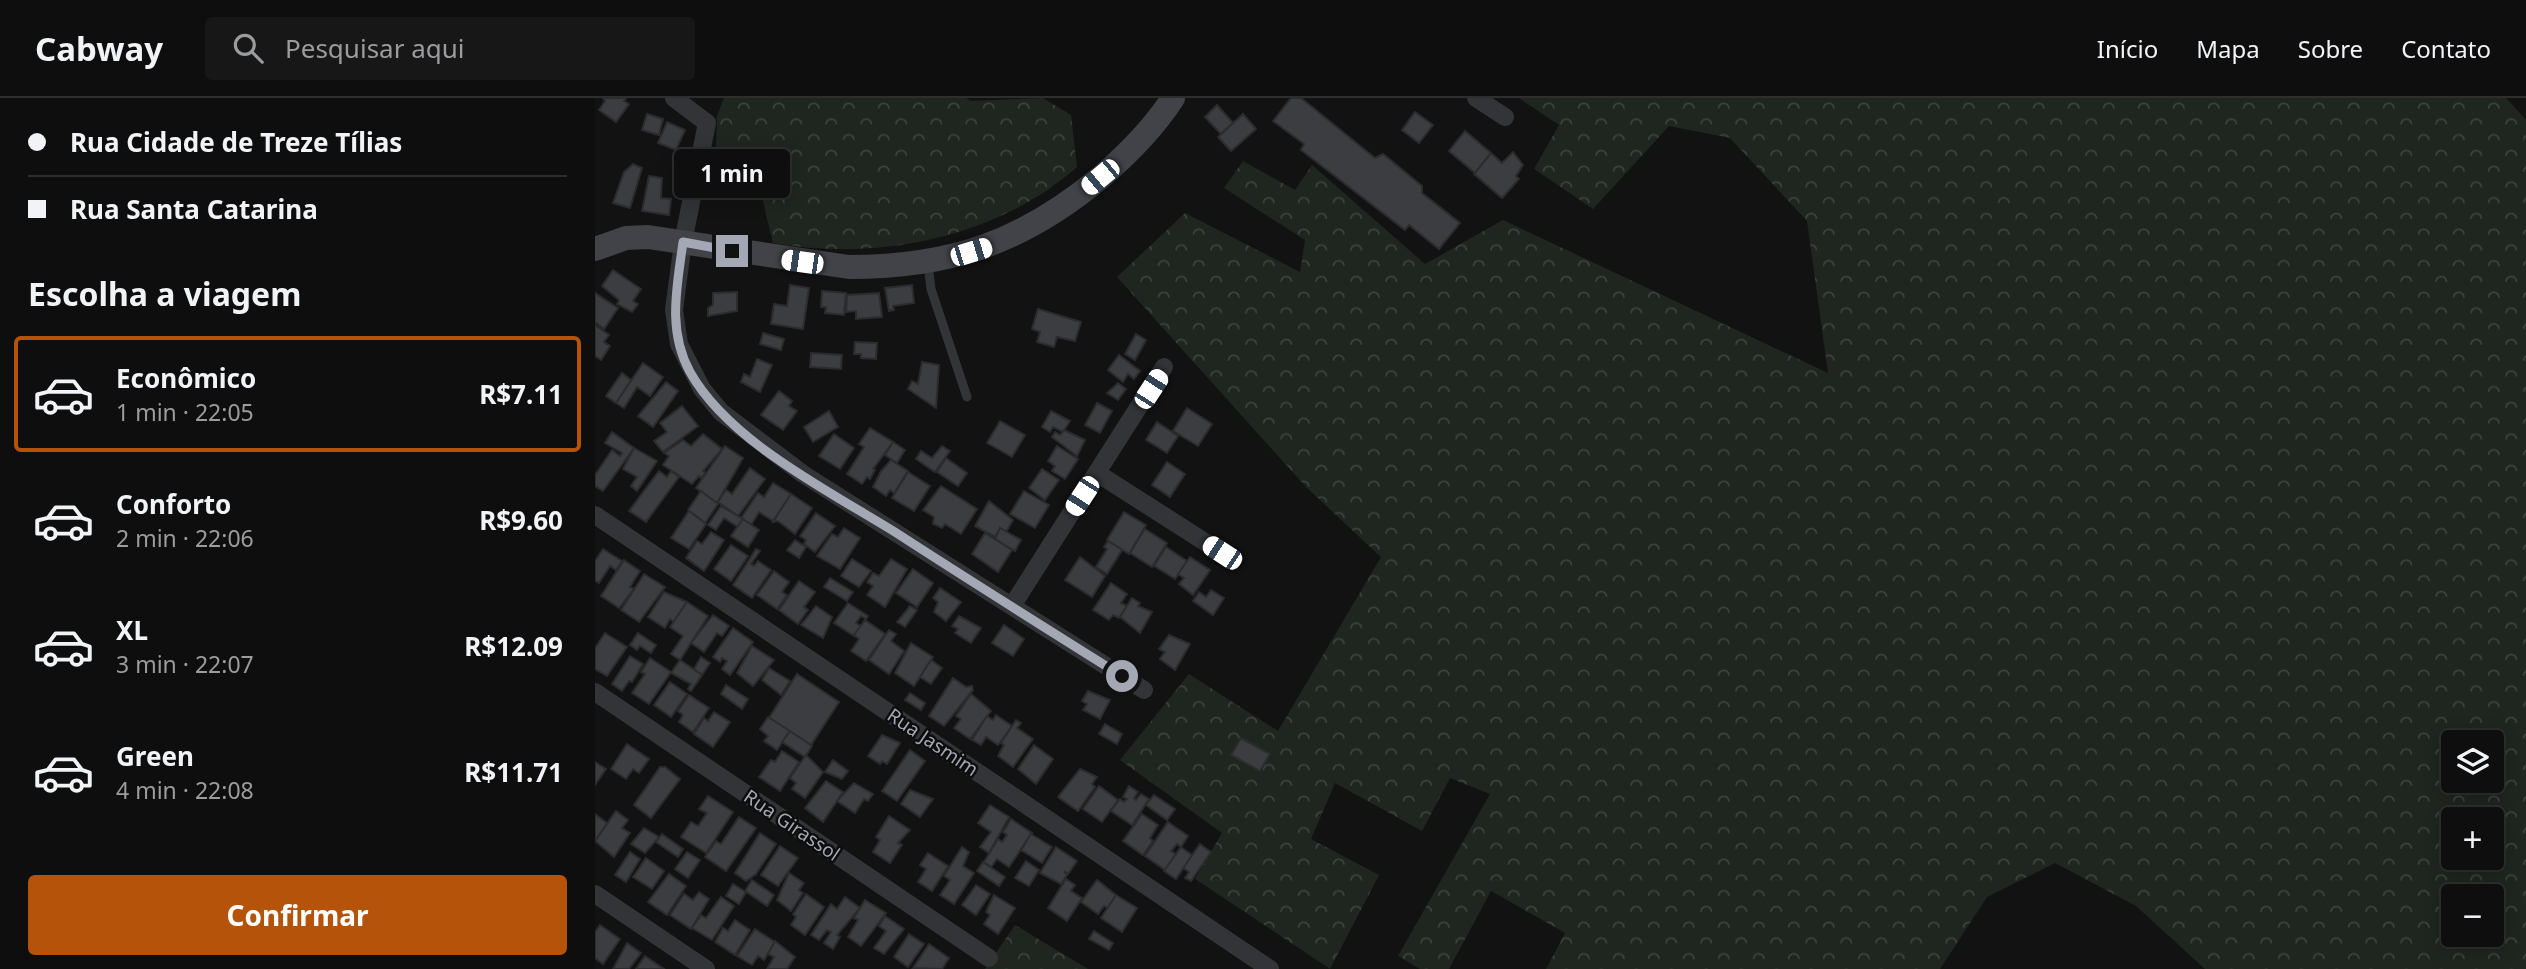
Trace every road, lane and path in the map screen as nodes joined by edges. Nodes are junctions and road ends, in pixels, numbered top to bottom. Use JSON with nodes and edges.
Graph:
{"nodes":[{"id":1,"x":674,"y":98,"type":"edge"},
{"id":2,"x":1173,"y":98,"type":"edge"},
{"id":3,"x":1476,"y":98,"type":"edge"},
{"id":4,"x":1505,"y":117,"type":"dead end"},
{"id":5,"x":683,"y":242,"type":"junction"},
{"id":6,"x":595,"y":249,"type":"edge"},
{"id":7,"x":927,"y":262,"type":"junction"},
{"id":8,"x":1164,"y":368,"type":"dead end"},
{"id":9,"x":967,"y":397,"type":"dead end"},
{"id":10,"x":1097,"y":473,"type":"junction"},
{"id":11,"x":595,"y":515,"type":"edge"},
{"id":12,"x":1222,"y":553,"type":"dead end"},
{"id":13,"x":1012,"y":606,"type":"junction"},
{"id":14,"x":1144,"y":690,"type":"dead end"},
{"id":15,"x":595,"y":692,"type":"edge"},
{"id":16,"x":595,"y":894,"type":"edge"},
{"id":17,"x":989,"y":958,"type":"dead end"},
{"id":18,"x":706,"y":969,"type":"edge"},
{"id":19,"x":1270,"y":969,"type":"edge"}],
"edges":[{"from":1,"to":5,"type":"street"},
{"from":2,"to":7,"type":"main road"},
{"from":3,"to":4,"type":"street"},
{"from":5,"to":6,"type":"main road"},
{"from":5,"to":7,"type":"main road"},
{"from":5,"to":13,"type":"street"},
{"from":7,"to":9,"type":"lane"},
{"from":8,"to":10,"type":"street"},
{"from":10,"to":12,"type":"street"},
{"from":10,"to":13,"type":"street"},
{"from":11,"to":19,"type":"street","name":"Rua Jasmim"},
{"from":13,"to":14,"type":"street"},
{"from":15,"to":17,"type":"street","name":"Rua Girassol"},
{"from":16,"to":18,"type":"street"}]}
